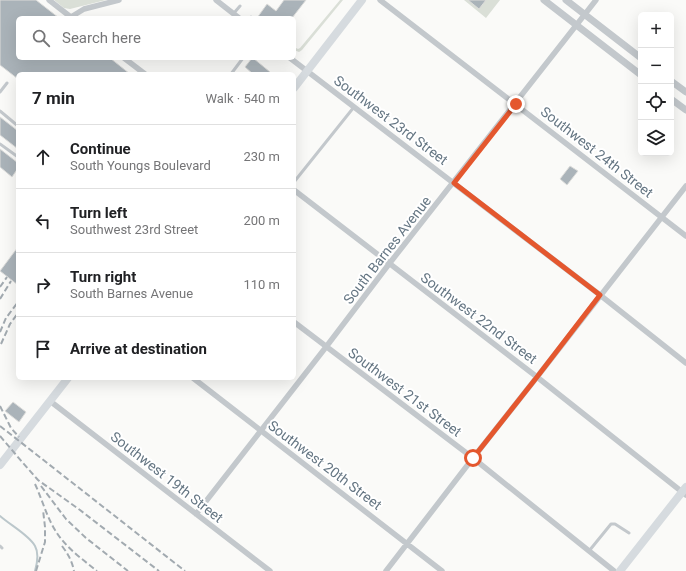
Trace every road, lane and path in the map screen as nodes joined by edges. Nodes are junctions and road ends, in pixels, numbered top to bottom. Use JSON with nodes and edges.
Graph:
{"nodes":[{"id":1,"x":49,"y":0,"type":"edge"},
{"id":2,"x":119,"y":0,"type":"edge"},
{"id":3,"x":216,"y":0,"type":"edge"},
{"id":4,"x":362,"y":0,"type":"edge"},
{"id":5,"x":380,"y":0,"type":"edge"},
{"id":6,"x":544,"y":0,"type":"edge"},
{"id":7,"x":566,"y":0,"type":"edge"},
{"id":8,"x":596,"y":0,"type":"edge"},
{"id":9,"x":240,"y":6,"type":"dead end"},
{"id":10,"x":234,"y":14,"type":"junction"},
{"id":11,"x":585,"y":15,"type":"junction"},
{"id":12,"x":70,"y":16,"type":"edge"},
{"id":13,"x":73,"y":16,"type":"edge"},
{"id":14,"x":236,"y":16,"type":"edge"},
{"id":15,"x":577,"y":26,"type":"junction"},
{"id":16,"x":638,"y":56,"type":"edge"},
{"id":17,"x":126,"y":60,"type":"edge"},
{"id":18,"x":242,"y":60,"type":"edge"},
{"id":19,"x":293,"y":60,"type":"edge"},
{"id":20,"x":307,"y":71,"type":"junction"},
{"id":21,"x":142,"y":72,"type":"edge"},
{"id":22,"x":232,"y":72,"type":"edge"},
{"id":23,"x":638,"y":73,"type":"edge"},
{"id":24,"x":7,"y":83,"type":"dead end"},
{"id":25,"x":674,"y":83,"type":"edge"},
{"id":26,"x":296,"y":85,"type":"edge"},
{"id":27,"x":0,"y":92,"type":"edge"},
{"id":28,"x":686,"y":92,"type":"edge"},
{"id":29,"x":674,"y":101,"type":"edge"},
{"id":30,"x":516,"y":104,"type":"junction"},
{"id":31,"x":354,"y":107,"type":"junction"},
{"id":32,"x":686,"y":110,"type":"edge"},
{"id":33,"x":0,"y":111,"type":"edge"},
{"id":34,"x":16,"y":123,"type":"edge"},
{"id":35,"x":0,"y":144,"type":"edge"},
{"id":36,"x":16,"y":156,"type":"edge"},
{"id":37,"x":296,"y":180,"type":"edge"},
{"id":38,"x":454,"y":183,"type":"junction"},
{"id":39,"x":686,"y":186,"type":"edge"},
{"id":40,"x":296,"y":192,"type":"edge"},
{"id":41,"x":662,"y":217,"type":"junction"},
{"id":42,"x":686,"y":236,"type":"edge"},
{"id":43,"x":390,"y":264,"type":"junction"},
{"id":44,"x":600,"y":295,"type":"junction"},
{"id":45,"x":296,"y":324,"type":"edge"},
{"id":46,"x":326,"y":347,"type":"junction"},
{"id":47,"x":686,"y":363,"type":"edge"},
{"id":48,"x":537,"y":377,"type":"junction"},
{"id":49,"x":66,"y":380,"type":"edge"},
{"id":50,"x":196,"y":380,"type":"edge"},
{"id":51,"x":50,"y":401,"type":"junction"},
{"id":52,"x":261,"y":431,"type":"junction"},
{"id":53,"x":473,"y":458,"type":"junction"},
{"id":54,"x":0,"y":465,"type":"edge"},
{"id":55,"x":685,"y":491,"type":"edge"},
{"id":56,"x":196,"y":514,"type":"junction"},
{"id":57,"x":629,"y":533,"type":"dead end"},
{"id":58,"x":408,"y":544,"type":"junction"},
{"id":59,"x":589,"y":551,"type":"junction"},
{"id":60,"x":270,"y":571,"type":"edge"},
{"id":61,"x":386,"y":571,"type":"edge"},
{"id":62,"x":442,"y":571,"type":"edge"},
{"id":63,"x":614,"y":571,"type":"edge"},
{"id":64,"x":620,"y":571,"type":"edge"}],
"edges":[{"from":1,"to":12,"type":"street"},
{"from":2,"to":13,"type":"street"},
{"from":3,"to":10,"type":"street"},
{"from":4,"to":20,"type":"main road"},
{"from":5,"to":30,"type":"street","name":"Southwest 24th Street"},
{"from":6,"to":15,"type":"street"},
{"from":7,"to":11,"type":"street"},
{"from":8,"to":11,"type":"street","name":"South Barnes Avenue"},
{"from":9,"to":10,"type":"lane"},
{"from":10,"to":14,"type":"street"},
{"from":11,"to":15,"type":"street","name":"South Barnes Avenue"},
{"from":11,"to":16,"type":"street"},
{"from":15,"to":23,"type":"street"},
{"from":15,"to":30,"type":"street","name":"South Barnes Avenue"},
{"from":17,"to":21,"type":"street"},
{"from":18,"to":22,"type":"lane"},
{"from":19,"to":20,"type":"street","name":"Southwest 23rd Street"},
{"from":20,"to":26,"type":"main road"},
{"from":20,"to":31,"type":"street","name":"Southwest 23rd Street"},
{"from":24,"to":27,"type":"lane"},
{"from":25,"to":28,"type":"street"},
{"from":29,"to":32,"type":"street"},
{"from":30,"to":38,"type":"street","name":"South Barnes Avenue"},
{"from":30,"to":41,"type":"street","name":"Southwest 24th Street"},
{"from":31,"to":37,"type":"lane"},
{"from":31,"to":38,"type":"street","name":"Southwest 23rd Street"},
{"from":33,"to":34,"type":"lane"},
{"from":35,"to":36,"type":"lane"},
{"from":38,"to":43,"type":"street","name":"South Barnes Avenue"},
{"from":38,"to":44,"type":"street","name":"Southwest 23rd Street"},
{"from":39,"to":41,"type":"street"},
{"from":40,"to":43,"type":"street","name":"Southwest 22nd Street"},
{"from":41,"to":42,"type":"street","name":"Southwest 24th Street"},
{"from":41,"to":44,"type":"street"},
{"from":43,"to":46,"type":"street","name":"South Barnes Avenue"},
{"from":43,"to":48,"type":"street","name":"Southwest 22nd Street"},
{"from":44,"to":47,"type":"street","name":"Southwest 23rd Street"},
{"from":44,"to":48,"type":"street"},
{"from":45,"to":46,"type":"street","name":"Southwest 21st Street"},
{"from":46,"to":52,"type":"street","name":"South Barnes Avenue"},
{"from":46,"to":53,"type":"street","name":"Southwest 21st Street"},
{"from":48,"to":53,"type":"street"},
{"from":48,"to":55,"type":"street","name":"Southwest 22nd Street"},
{"from":49,"to":51,"type":"main road"},
{"from":50,"to":52,"type":"street","name":"Southwest 20th Street"},
{"from":51,"to":54,"type":"main road"},
{"from":51,"to":56,"type":"street","name":"Southwest 19th Street"},
{"from":52,"to":56,"type":"street","name":"South Barnes Avenue"},
{"from":52,"to":58,"type":"street","name":"Southwest 20th Street"},
{"from":53,"to":58,"type":"street"},
{"from":53,"to":59,"type":"street","name":"Southwest 21st Street"},
{"from":55,"to":64,"type":"main road"},
{"from":56,"to":60,"type":"street","name":"Southwest 19th Street"},
{"from":57,"to":59,"type":"lane"},
{"from":58,"to":61,"type":"street"},
{"from":58,"to":62,"type":"street","name":"Southwest 20th Street"},
{"from":59,"to":63,"type":"street","name":"Southwest 21st Street"}]}
